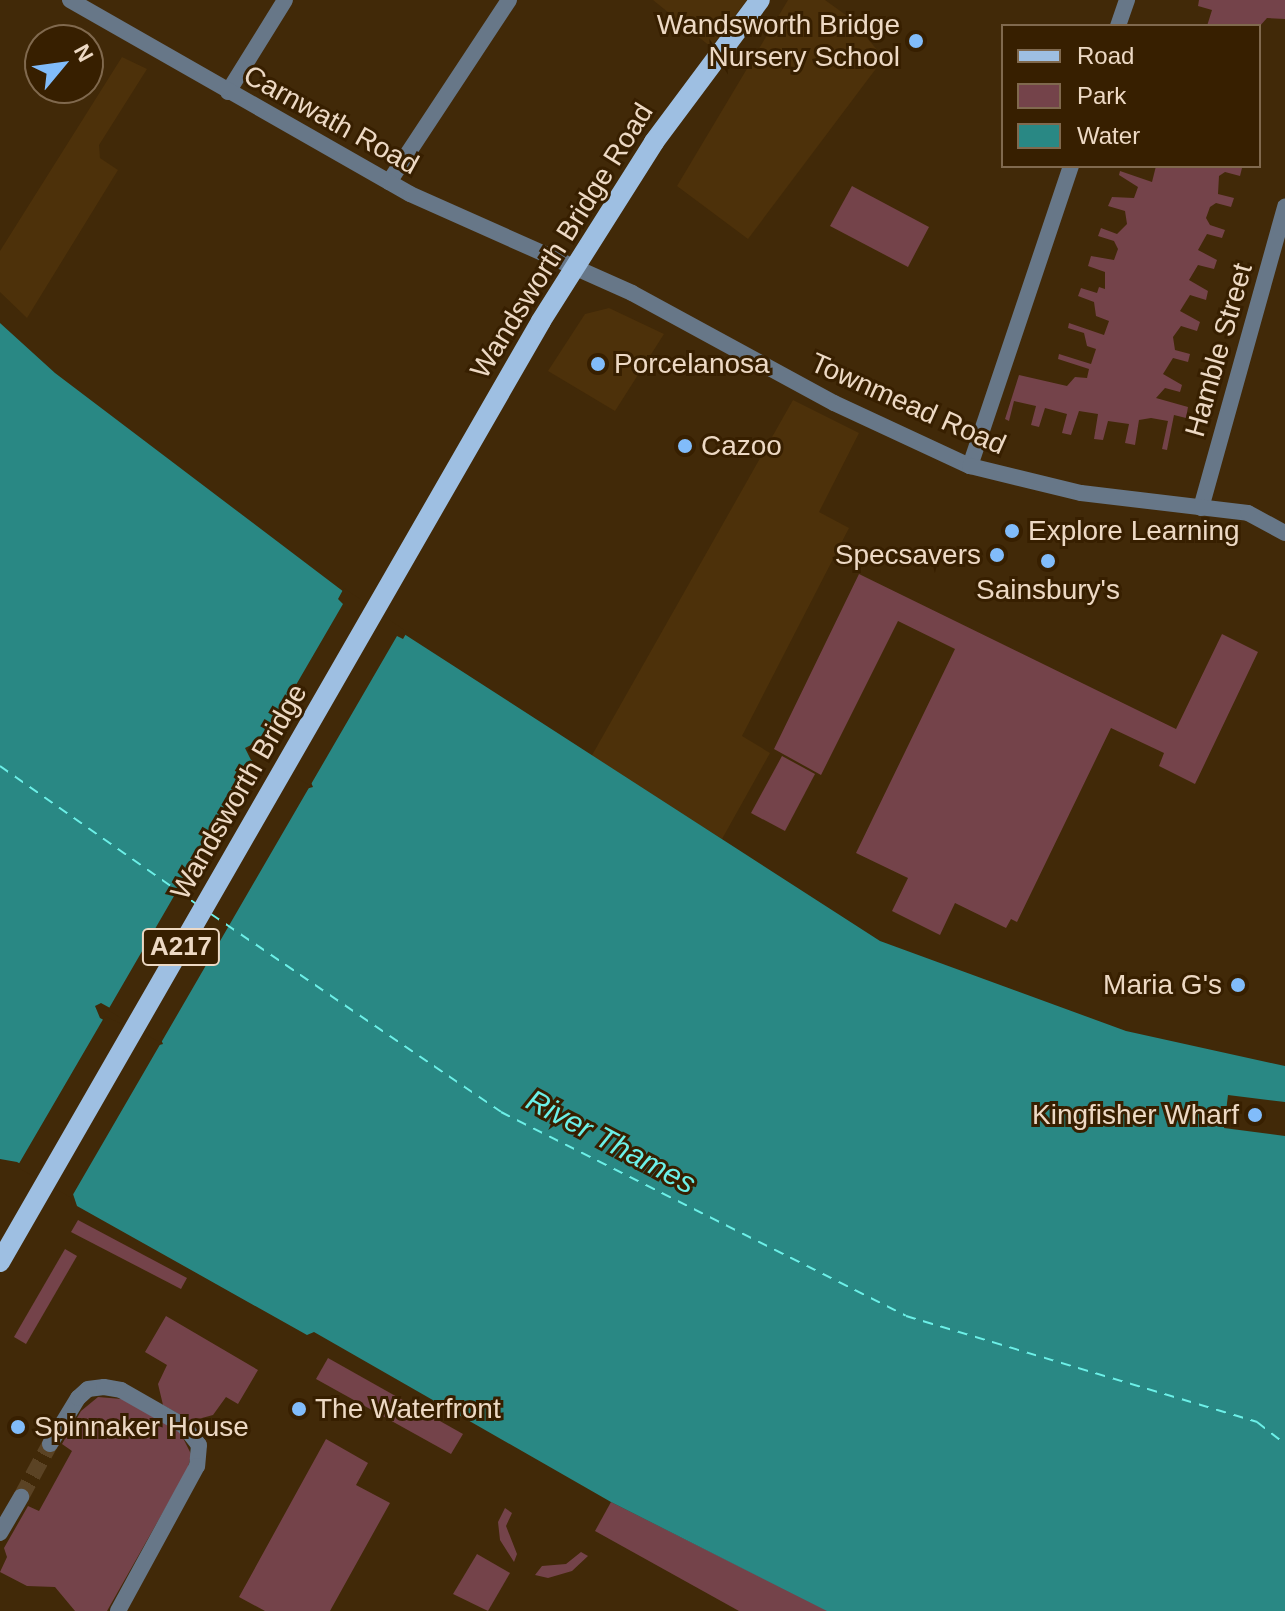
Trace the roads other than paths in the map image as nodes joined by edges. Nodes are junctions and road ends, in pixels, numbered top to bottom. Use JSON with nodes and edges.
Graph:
{"nodes":[{"id":1,"x":70,"y":0,"type":"edge"},
{"id":2,"x":285,"y":0,"type":"edge"},
{"id":3,"x":509,"y":0,"type":"edge"},
{"id":4,"x":760,"y":0,"type":"edge"},
{"id":5,"x":1127,"y":0,"type":"edge"},
{"id":6,"x":1119,"y":24,"type":"edge"},
{"id":7,"x":228,"y":92,"type":"junction"},
{"id":8,"x":1070,"y":168,"type":"edge"},
{"id":9,"x":389,"y":182,"type":"junction"},
{"id":10,"x":1285,"y":207,"type":"edge"},
{"id":11,"x":575,"y":270,"type":"junction"},
{"id":12,"x":970,"y":466,"type":"junction"},
{"id":13,"x":1201,"y":508,"type":"junction"},
{"id":14,"x":427,"y":523,"type":"joint"},
{"id":15,"x":1285,"y":533,"type":"edge"},
{"id":16,"x":2,"y":1259,"type":"edge"},
{"id":17,"x":50,"y":1444,"type":"tunnel mouth"},
{"id":18,"x":21,"y":1497,"type":"tunnel mouth"},
{"id":19,"x":0,"y":1533,"type":"edge"},
{"id":20,"x":122,"y":1610,"type":"edge"}],
"edges":[{"from":1,"to":7,"type":"street","name":"Carnwath Road"},
{"from":2,"to":7,"type":"street"},
{"from":3,"to":9,"type":"street"},
{"from":4,"to":11,"type":"main road","name":"Wandsworth Bridge Road","number":"A217"},
{"from":5,"to":6,"type":"street"},
{"from":7,"to":9,"type":"street","name":"Carnwath Road"},
{"from":8,"to":12,"type":"street"},
{"from":9,"to":11,"type":"street","name":"Carnwath Road"},
{"from":10,"to":13,"type":"street","name":"Hamble Street"},
{"from":11,"to":12,"type":"street","name":"Townmead Road"},
{"from":11,"to":14,"type":"main road","name":"Wandsworth Bridge Road","number":"A217"},
{"from":12,"to":13,"type":"street","name":"Townmead Road"},
{"from":13,"to":15,"type":"street","name":"Townmead Road"},
{"from":14,"to":16,"type":"main road","name":"Wandsworth Bridge","number":"A217"},
{"from":17,"to":20,"type":"street"},
{"from":18,"to":19,"type":"street"}]}
